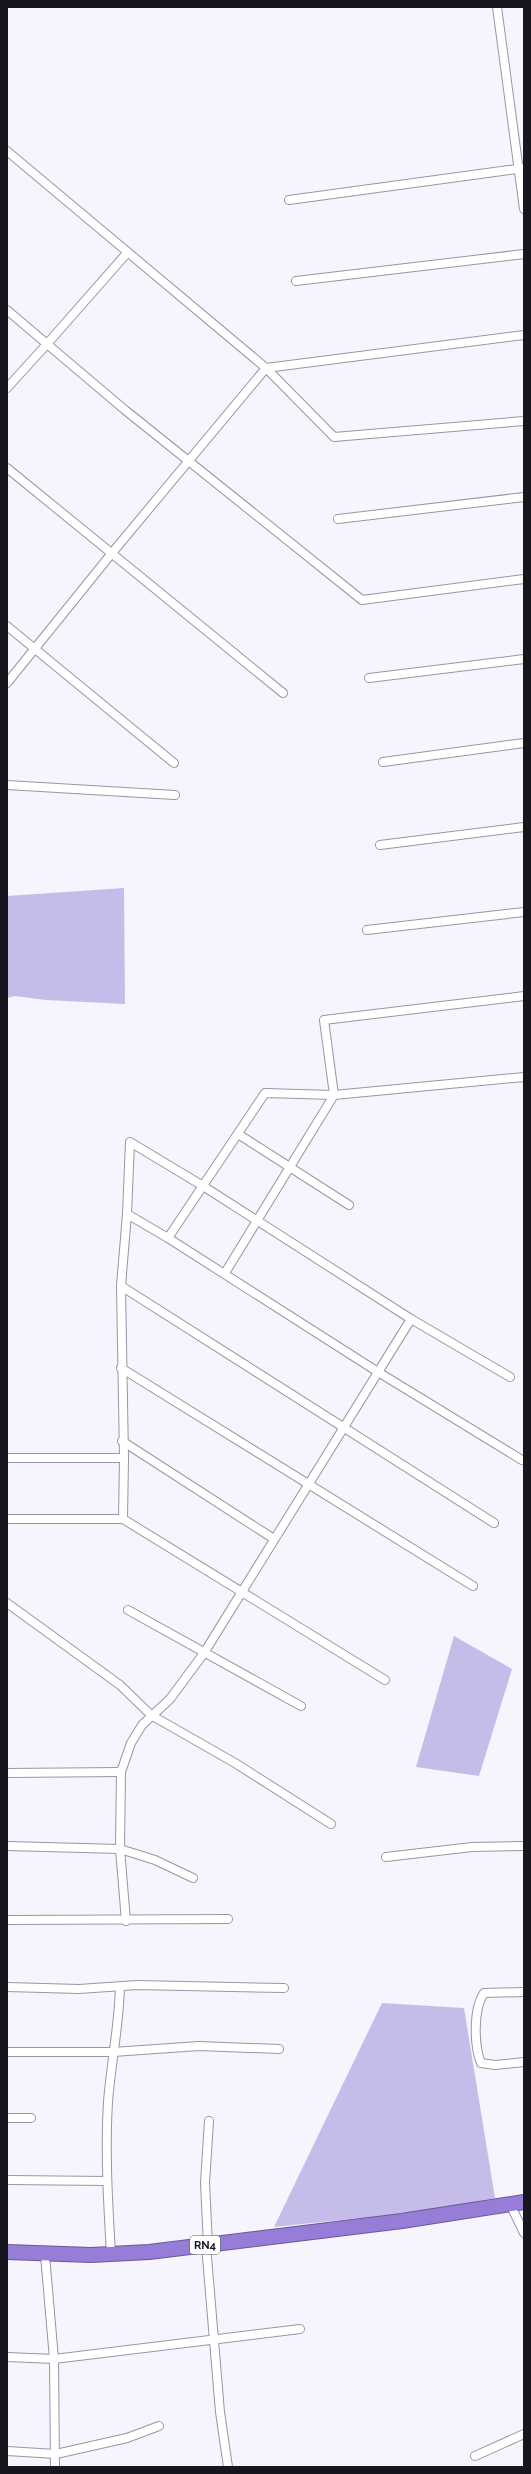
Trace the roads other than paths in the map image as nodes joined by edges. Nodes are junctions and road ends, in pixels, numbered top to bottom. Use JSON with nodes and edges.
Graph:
{"nodes":[{"id":1,"x":497,"y":7,"type":"edge"},
{"id":2,"x":7,"y":151,"type":"edge"},
{"id":3,"x":521,"y":168,"type":"edge"},
{"id":4,"x":289,"y":200,"type":"dead end"},
{"id":5,"x":524,"y":209,"type":"edge"},
{"id":6,"x":127,"y":253,"type":"junction"},
{"id":7,"x":524,"y":254,"type":"edge"},
{"id":8,"x":296,"y":280,"type":"dead end"},
{"id":9,"x":7,"y":310,"type":"edge"},
{"id":10,"x":524,"y":335,"type":"edge"},
{"id":11,"x":47,"y":344,"type":"junction"},
{"id":12,"x":266,"y":368,"type":"junction"},
{"id":13,"x":7,"y":388,"type":"edge"},
{"id":14,"x":524,"y":420,"type":"edge"},
{"id":15,"x":189,"y":462,"type":"junction"},
{"id":16,"x":7,"y":468,"type":"edge"},
{"id":17,"x":524,"y":497,"type":"edge"},
{"id":18,"x":338,"y":519,"type":"dead end"},
{"id":19,"x":112,"y":553,"type":"junction"},
{"id":20,"x":524,"y":578,"type":"edge"},
{"id":21,"x":7,"y":626,"type":"edge"},
{"id":22,"x":34,"y":648,"type":"junction"},
{"id":23,"x":524,"y":659,"type":"edge"},
{"id":24,"x":369,"y":678,"type":"dead end"},
{"id":25,"x":7,"y":683,"type":"edge"},
{"id":26,"x":283,"y":693,"type":"dead end"},
{"id":27,"x":524,"y":743,"type":"edge"},
{"id":28,"x":383,"y":762,"type":"dead end"},
{"id":29,"x":174,"y":763,"type":"dead end"},
{"id":30,"x":7,"y":785,"type":"edge"},
{"id":31,"x":175,"y":795,"type":"dead end"},
{"id":32,"x":524,"y":827,"type":"edge"},
{"id":33,"x":380,"y":845,"type":"dead end"},
{"id":34,"x":524,"y":912,"type":"edge"},
{"id":35,"x":368,"y":930,"type":"dead end"},
{"id":36,"x":524,"y":996,"type":"edge"},
{"id":37,"x":524,"y":1077,"type":"edge"},
{"id":38,"x":334,"y":1095,"type":"junction"},
{"id":39,"x":238,"y":1134,"type":"junction"},
{"id":40,"x":291,"y":1168,"type":"junction"},
{"id":41,"x":203,"y":1186,"type":"junction"},
{"id":42,"x":349,"y":1206,"type":"dead end"},
{"id":43,"x":127,"y":1214,"type":"junction"},
{"id":44,"x":258,"y":1221,"type":"junction"},
{"id":45,"x":168,"y":1238,"type":"junction"},
{"id":46,"x":225,"y":1273,"type":"junction"},
{"id":47,"x":121,"y":1286,"type":"junction"},
{"id":48,"x":411,"y":1319,"type":"junction"},
{"id":49,"x":121,"y":1368,"type":"junction"},
{"id":50,"x":378,"y":1372,"type":"junction"},
{"id":51,"x":510,"y":1377,"type":"dead end"},
{"id":52,"x":345,"y":1428,"type":"junction"},
{"id":53,"x":122,"y":1441,"type":"junction"},
{"id":54,"x":7,"y":1458,"type":"edge"},
{"id":55,"x":124,"y":1458,"type":"junction"},
{"id":56,"x":522,"y":1460,"type":"dead end"},
{"id":57,"x":308,"y":1483,"type":"junction"},
{"id":58,"x":7,"y":1519,"type":"edge"},
{"id":59,"x":123,"y":1519,"type":"junction"},
{"id":60,"x":494,"y":1523,"type":"dead end"},
{"id":61,"x":274,"y":1539,"type":"junction"},
{"id":62,"x":473,"y":1586,"type":"dead end"},
{"id":63,"x":242,"y":1591,"type":"junction"},
{"id":64,"x":7,"y":1603,"type":"edge"},
{"id":65,"x":128,"y":1610,"type":"dead end"},
{"id":66,"x":204,"y":1653,"type":"junction"},
{"id":67,"x":385,"y":1680,"type":"dead end"},
{"id":68,"x":301,"y":1706,"type":"dead end"},
{"id":69,"x":151,"y":1715,"type":"junction"},
{"id":70,"x":121,"y":1772,"type":"junction"},
{"id":71,"x":7,"y":1773,"type":"edge"},
{"id":72,"x":331,"y":1824,"type":"dead end"},
{"id":73,"x":7,"y":1846,"type":"edge"},
{"id":74,"x":524,"y":1846,"type":"edge"},
{"id":75,"x":120,"y":1850,"type":"junction"},
{"id":76,"x":386,"y":1857,"type":"dead end"},
{"id":77,"x":193,"y":1878,"type":"dead end"},
{"id":78,"x":228,"y":1919,"type":"dead end"},
{"id":79,"x":7,"y":1920,"type":"edge"},
{"id":80,"x":126,"y":1921,"type":"junction"},
{"id":81,"x":7,"y":1987,"type":"edge"},
{"id":82,"x":120,"y":1987,"type":"junction"},
{"id":83,"x":284,"y":1988,"type":"dead end"},
{"id":84,"x":524,"y":1992,"type":"edge"},
{"id":85,"x":279,"y":2049,"type":"dead end"},
{"id":86,"x":7,"y":2052,"type":"edge"},
{"id":87,"x":113,"y":2052,"type":"junction"},
{"id":88,"x":524,"y":2062,"type":"edge"},
{"id":89,"x":7,"y":2118,"type":"edge"},
{"id":90,"x":31,"y":2118,"type":"dead end"},
{"id":91,"x":209,"y":2121,"type":"dead end"},
{"id":92,"x":7,"y":2180,"type":"edge"},
{"id":93,"x":107,"y":2181,"type":"junction"},
{"id":94,"x":524,"y":2202,"type":"edge"},
{"id":95,"x":510,"y":2204,"type":"junction"},
{"id":96,"x":524,"y":2233,"type":"edge"},
{"id":97,"x":207,"y":2245,"type":"junction"},
{"id":98,"x":7,"y":2252,"type":"edge"},
{"id":99,"x":111,"y":2254,"type":"junction"},
{"id":100,"x":46,"y":2255,"type":"junction"},
{"id":101,"x":300,"y":2329,"type":"dead end"},
{"id":102,"x":215,"y":2338,"type":"junction"},
{"id":103,"x":7,"y":2357,"type":"edge"},
{"id":104,"x":54,"y":2359,"type":"junction"},
{"id":105,"x":159,"y":2426,"type":"dead end"},
{"id":106,"x":524,"y":2434,"type":"edge"},
{"id":107,"x":7,"y":2451,"type":"edge"},
{"id":108,"x":56,"y":2454,"type":"junction"},
{"id":109,"x":475,"y":2456,"type":"dead end"},
{"id":110,"x":55,"y":2467,"type":"edge"},
{"id":111,"x":228,"y":2467,"type":"edge"}],
"edges":[{"from":1,"to":3,"type":"street"},
{"from":2,"to":6,"type":"street"},
{"from":3,"to":4,"type":"street"},
{"from":3,"to":5,"type":"street"},
{"from":6,"to":11,"type":"street"},
{"from":6,"to":12,"type":"street"},
{"from":7,"to":8,"type":"street"},
{"from":9,"to":11,"type":"street"},
{"from":10,"to":12,"type":"street"},
{"from":11,"to":13,"type":"street"},
{"from":11,"to":15,"type":"street"},
{"from":12,"to":14,"type":"street"},
{"from":12,"to":15,"type":"street"},
{"from":15,"to":19,"type":"street"},
{"from":15,"to":20,"type":"street"},
{"from":16,"to":19,"type":"street"},
{"from":17,"to":18,"type":"street"},
{"from":19,"to":22,"type":"street"},
{"from":19,"to":26,"type":"street"},
{"from":21,"to":22,"type":"street"},
{"from":22,"to":25,"type":"street"},
{"from":22,"to":29,"type":"street"},
{"from":23,"to":24,"type":"street"},
{"from":27,"to":28,"type":"street"},
{"from":30,"to":31,"type":"street"},
{"from":32,"to":33,"type":"street"},
{"from":34,"to":35,"type":"street"},
{"from":36,"to":38,"type":"street"},
{"from":37,"to":38,"type":"street"},
{"from":38,"to":39,"type":"street"},
{"from":38,"to":40,"type":"street"},
{"from":39,"to":40,"type":"street"},
{"from":39,"to":41,"type":"street"},
{"from":40,"to":42,"type":"street"},
{"from":40,"to":44,"type":"street"},
{"from":41,"to":43,"type":"street"},
{"from":41,"to":44,"type":"street"},
{"from":41,"to":45,"type":"street"},
{"from":43,"to":45,"type":"street"},
{"from":43,"to":47,"type":"street"},
{"from":44,"to":46,"type":"street"},
{"from":44,"to":48,"type":"street"},
{"from":45,"to":46,"type":"street"},
{"from":46,"to":50,"type":"street"},
{"from":47,"to":49,"type":"street"},
{"from":47,"to":52,"type":"street"},
{"from":48,"to":50,"type":"street"},
{"from":48,"to":51,"type":"street"},
{"from":49,"to":53,"type":"street"},
{"from":49,"to":57,"type":"street"},
{"from":50,"to":52,"type":"street"},
{"from":50,"to":56,"type":"street"},
{"from":52,"to":57,"type":"street"},
{"from":52,"to":60,"type":"street"},
{"from":53,"to":55,"type":"street"},
{"from":53,"to":61,"type":"street"},
{"from":54,"to":55,"type":"street"},
{"from":55,"to":59,"type":"street"},
{"from":57,"to":61,"type":"street"},
{"from":57,"to":62,"type":"street"},
{"from":58,"to":59,"type":"street"},
{"from":59,"to":63,"type":"street"},
{"from":61,"to":63,"type":"street"},
{"from":63,"to":66,"type":"street"},
{"from":63,"to":67,"type":"street"},
{"from":64,"to":69,"type":"street"},
{"from":65,"to":66,"type":"street"},
{"from":66,"to":68,"type":"street"},
{"from":66,"to":69,"type":"street"},
{"from":69,"to":70,"type":"street"},
{"from":69,"to":72,"type":"street"},
{"from":70,"to":71,"type":"street"},
{"from":70,"to":75,"type":"street"},
{"from":73,"to":75,"type":"street"},
{"from":74,"to":76,"type":"street"},
{"from":75,"to":77,"type":"street"},
{"from":75,"to":80,"type":"street"},
{"from":78,"to":80,"type":"street"},
{"from":79,"to":80,"type":"street"},
{"from":81,"to":82,"type":"street"},
{"from":82,"to":83,"type":"street"},
{"from":82,"to":87,"type":"street"},
{"from":84,"to":88,"type":"street"},
{"from":85,"to":87,"type":"street"},
{"from":86,"to":87,"type":"street"},
{"from":87,"to":93,"type":"street"},
{"from":89,"to":90,"type":"street"},
{"from":91,"to":97,"type":"street"},
{"from":92,"to":93,"type":"street"},
{"from":93,"to":99,"type":"street"},
{"from":94,"to":95,"type":"highway","number":"RN4"},
{"from":95,"to":96,"type":"street"},
{"from":95,"to":97,"type":"highway","number":"RN4"},
{"from":97,"to":99,"type":"highway","number":"RN4"},
{"from":97,"to":102,"type":"street"},
{"from":98,"to":100,"type":"highway","number":"RN4"},
{"from":99,"to":100,"type":"highway","number":"RN4"},
{"from":100,"to":104,"type":"street"},
{"from":101,"to":102,"type":"street"},
{"from":102,"to":104,"type":"street"},
{"from":102,"to":111,"type":"street"},
{"from":103,"to":104,"type":"street"},
{"from":104,"to":108,"type":"street"},
{"from":105,"to":108,"type":"street"},
{"from":106,"to":109,"type":"street"},
{"from":107,"to":108,"type":"street"},
{"from":108,"to":110,"type":"street"}]}
